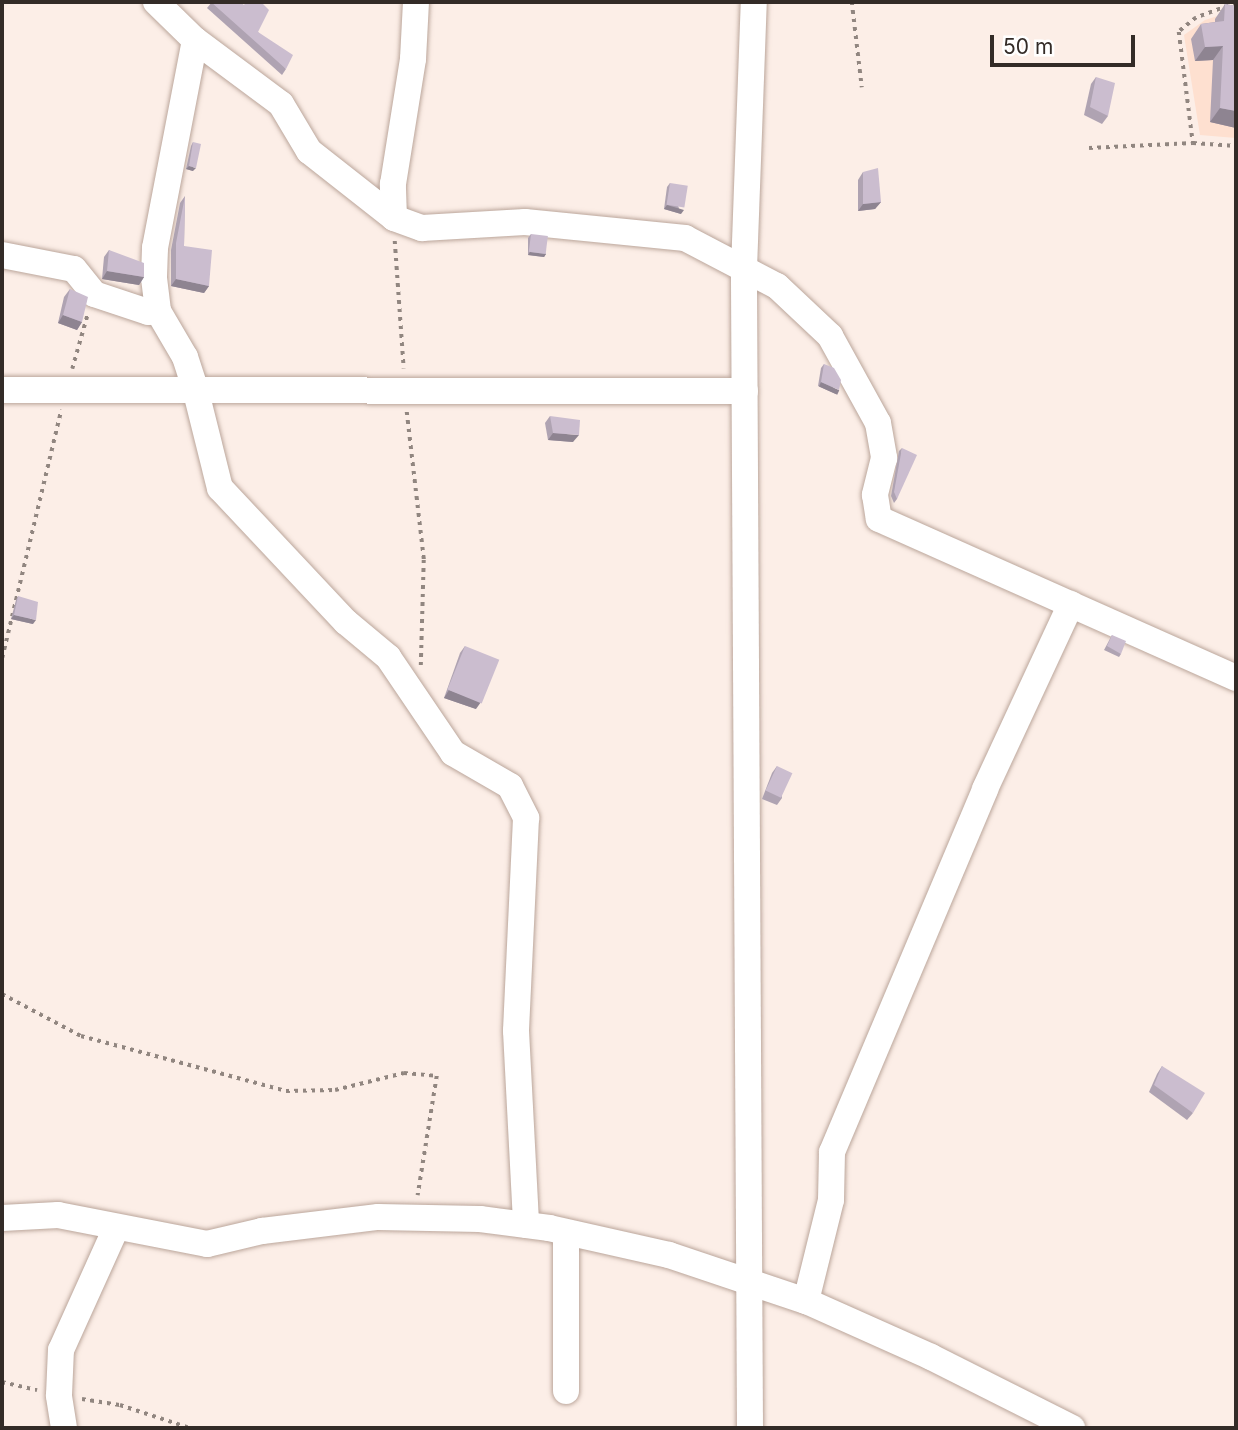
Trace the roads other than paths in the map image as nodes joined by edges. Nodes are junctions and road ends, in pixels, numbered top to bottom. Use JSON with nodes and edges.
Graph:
{"nodes":[{"id":1,"x":156,"y":2,"type":"edge"},
{"id":2,"x":416,"y":2,"type":"edge"},
{"id":3,"x":754,"y":2,"type":"edge"},
{"id":4,"x":195,"y":40,"type":"junction"},
{"id":5,"x":394,"y":218,"type":"junction"},
{"id":6,"x":2,"y":255,"type":"edge"},
{"id":7,"x":744,"y":269,"type":"junction"},
{"id":8,"x":158,"y":311,"type":"junction"},
{"id":9,"x":195,"y":388,"type":"junction"},
{"id":10,"x":2,"y":390,"type":"edge"},
{"id":11,"x":745,"y":391,"type":"junction"},
{"id":12,"x":1071,"y":604,"type":"junction"},
{"id":13,"x":1236,"y":678,"type":"edge"},
{"id":14,"x":2,"y":1218,"type":"edge"},
{"id":15,"x":526,"y":1226,"type":"junction"},
{"id":16,"x":116,"y":1228,"type":"junction"},
{"id":17,"x":566,"y":1233,"type":"junction"},
{"id":18,"x":747,"y":1281,"type":"junction"},
{"id":19,"x":806,"y":1301,"type":"junction"},
{"id":20,"x":566,"y":1391,"type":"dead end"},
{"id":21,"x":64,"y":1428,"type":"edge"},
{"id":22,"x":750,"y":1428,"type":"edge"},
{"id":23,"x":1072,"y":1428,"type":"edge"}],
"edges":[{"from":1,"to":4,"type":"street"},
{"from":2,"to":5,"type":"street"},
{"from":3,"to":7,"type":"street"},
{"from":4,"to":5,"type":"street"},
{"from":4,"to":8,"type":"street"},
{"from":5,"to":7,"type":"street"},
{"from":6,"to":8,"type":"street"},
{"from":7,"to":11,"type":"street"},
{"from":7,"to":12,"type":"street"},
{"from":8,"to":9,"type":"street"},
{"from":9,"to":10,"type":"street"},
{"from":9,"to":11,"type":"street"},
{"from":9,"to":15,"type":"street"},
{"from":11,"to":18,"type":"street"},
{"from":12,"to":13,"type":"street"},
{"from":12,"to":19,"type":"street"},
{"from":14,"to":16,"type":"street"},
{"from":15,"to":16,"type":"street"},
{"from":15,"to":17,"type":"street"},
{"from":16,"to":21,"type":"street"},
{"from":17,"to":18,"type":"street"},
{"from":17,"to":20,"type":"street"},
{"from":18,"to":19,"type":"street"},
{"from":18,"to":22,"type":"street"},
{"from":19,"to":23,"type":"street"}]}
